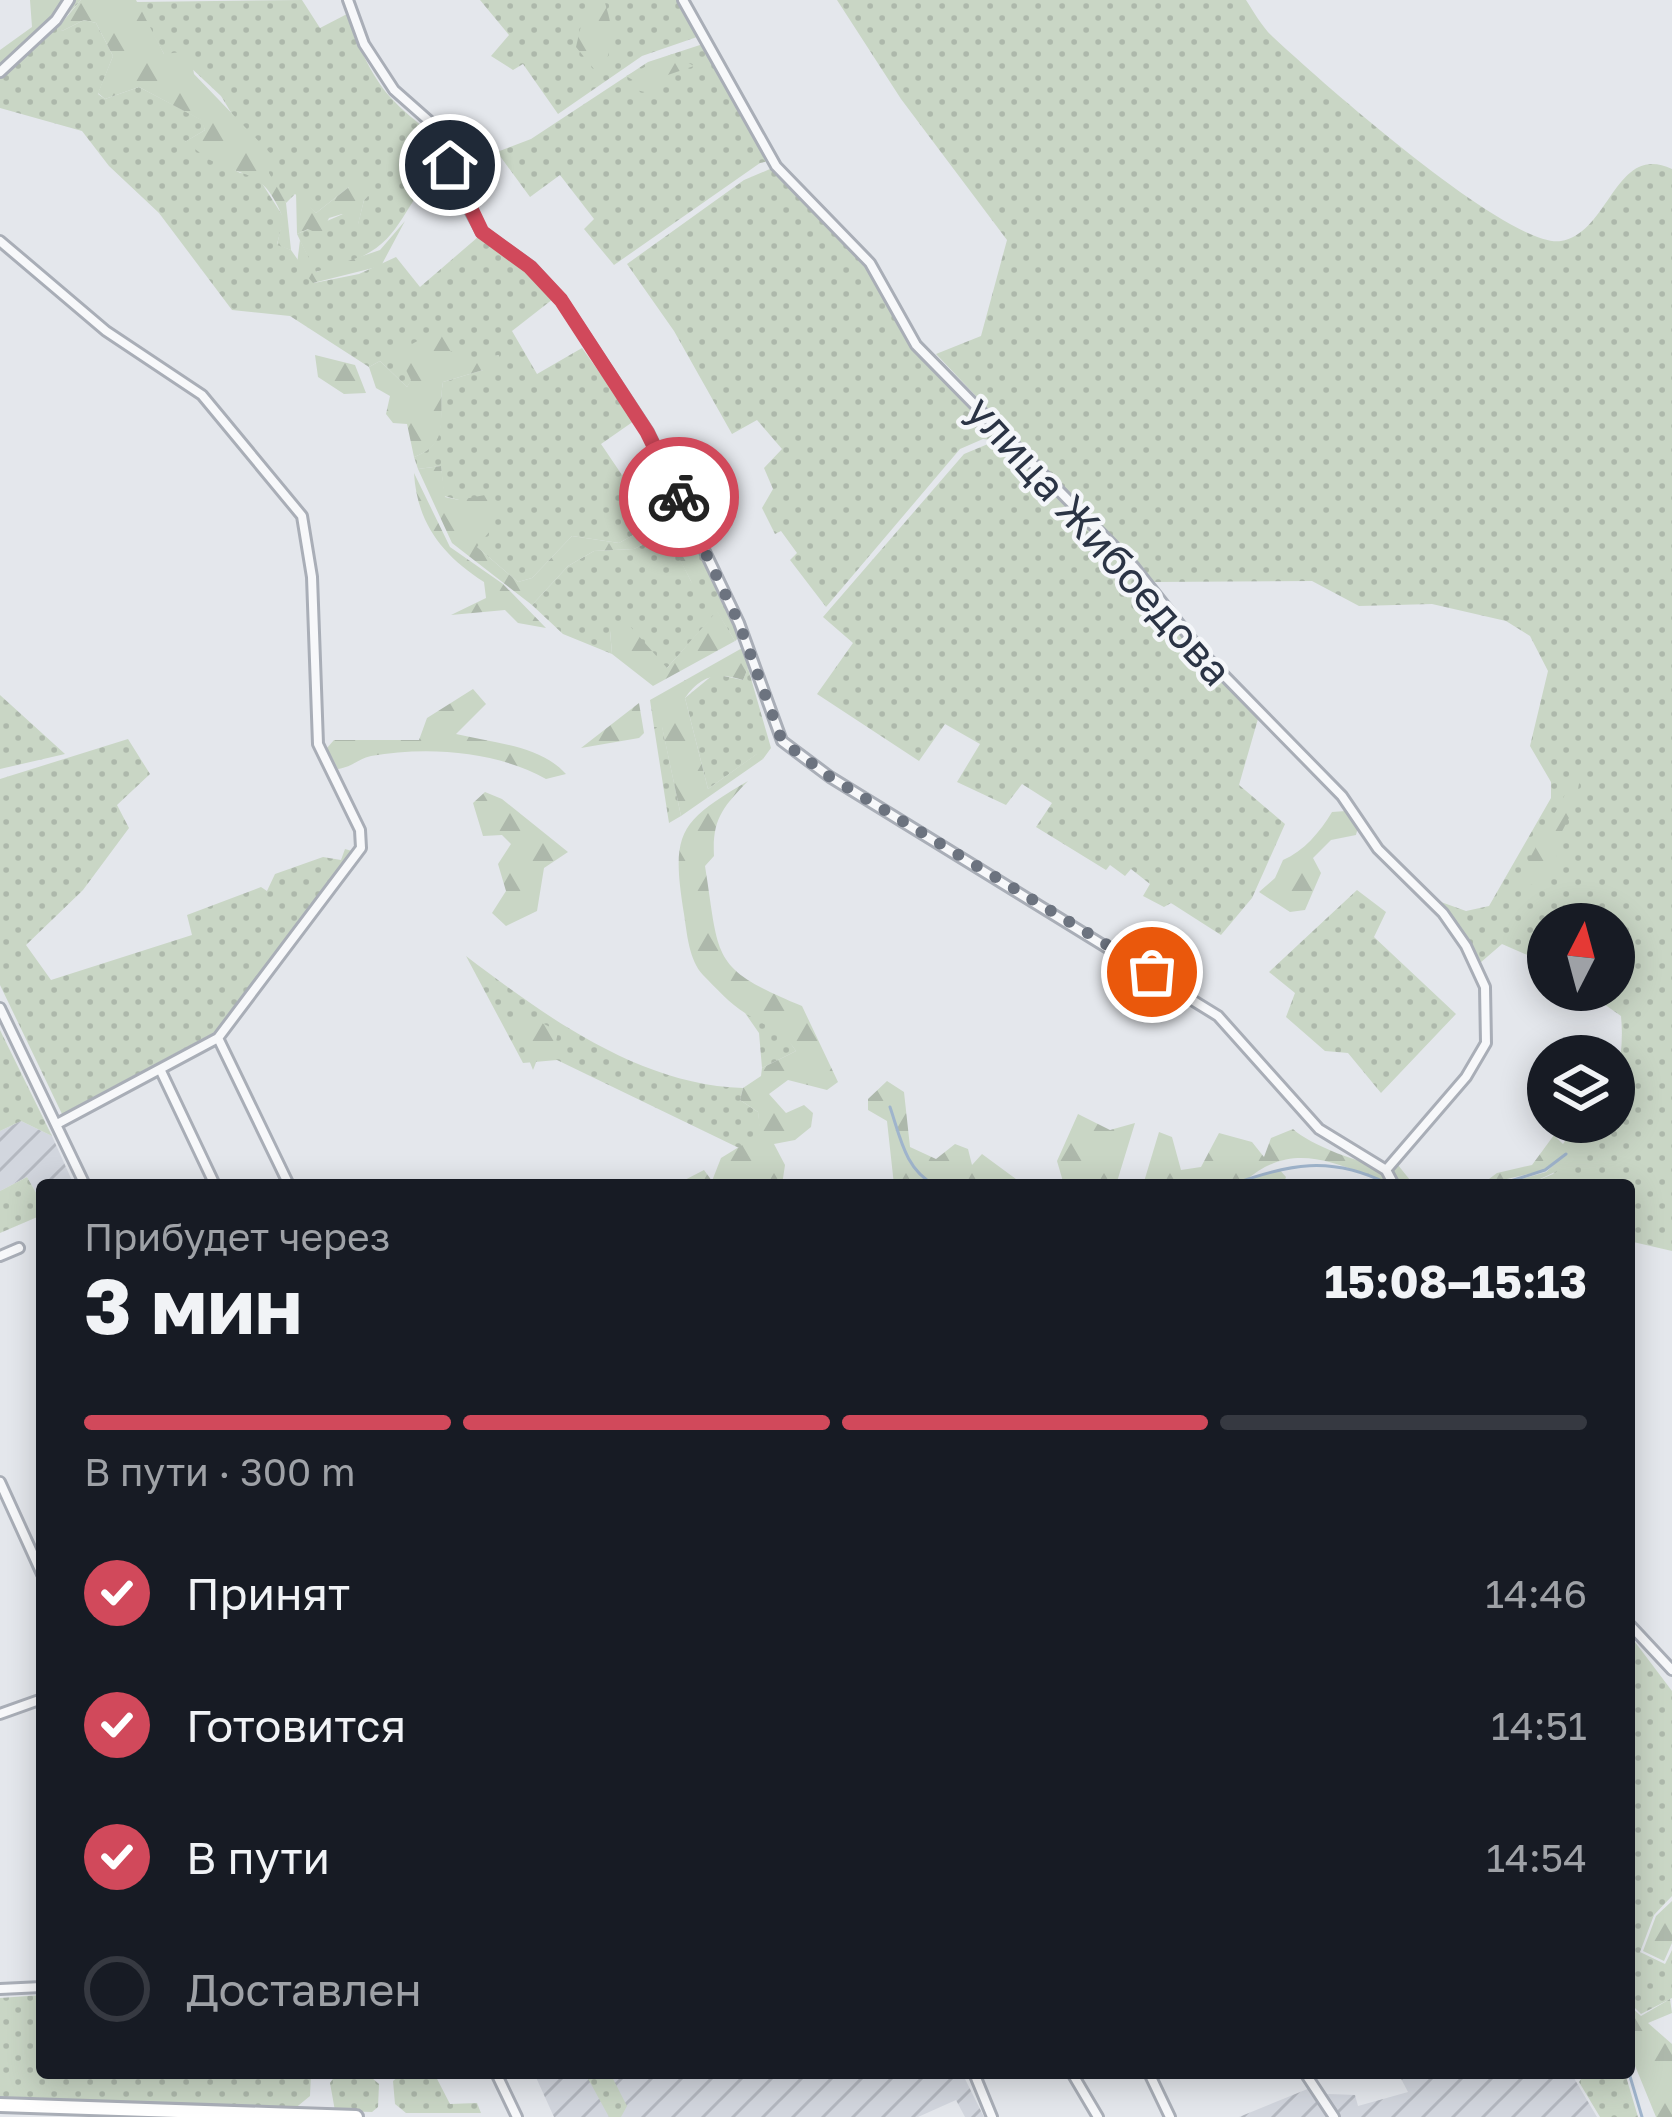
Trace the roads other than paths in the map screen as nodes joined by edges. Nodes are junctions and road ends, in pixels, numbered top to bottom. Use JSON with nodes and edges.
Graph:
{"nodes":[{"id":1,"x":69,"y":0,"type":"edge"},
{"id":2,"x":348,"y":0,"type":"edge"},
{"id":3,"x":683,"y":0,"type":"edge"},
{"id":4,"x":0,"y":72,"type":"edge"},
{"id":5,"x":0,"y":241,"type":"edge"},
{"id":6,"x":0,"y":1008,"type":"edge"},
{"id":7,"x":218,"y":1038,"type":"junction"},
{"id":8,"x":160,"y":1069,"type":"junction"},
{"id":9,"x":57,"y":1124,"type":"junction"},
{"id":10,"x":1390,"y":1178,"type":"edge"},
{"id":11,"x":82,"y":1179,"type":"edge"},
{"id":12,"x":212,"y":1179,"type":"edge"},
{"id":13,"x":286,"y":1179,"type":"edge"},
{"id":14,"x":19,"y":1248,"type":"dead end"},
{"id":15,"x":0,"y":1256,"type":"edge"},
{"id":16,"x":0,"y":1482,"type":"edge"},
{"id":17,"x":36,"y":1561,"type":"edge"},
{"id":18,"x":1635,"y":1630,"type":"edge"},
{"id":19,"x":1672,"y":1670,"type":"edge"},
{"id":20,"x":36,"y":1701,"type":"edge"},
{"id":21,"x":0,"y":1714,"type":"edge"},
{"id":22,"x":36,"y":1988,"type":"edge"},
{"id":23,"x":0,"y":1990,"type":"edge"},
{"id":24,"x":499,"y":2079,"type":"edge"},
{"id":25,"x":976,"y":2079,"type":"edge"},
{"id":26,"x":1076,"y":2079,"type":"edge"},
{"id":27,"x":1151,"y":2079,"type":"edge"},
{"id":28,"x":1308,"y":2079,"type":"edge"},
{"id":29,"x":0,"y":2105,"type":"edge"},
{"id":30,"x":356,"y":2117,"type":"edge"},
{"id":31,"x":517,"y":2117,"type":"edge"},
{"id":32,"x":992,"y":2117,"type":"edge"},
{"id":33,"x":1098,"y":2117,"type":"edge"},
{"id":34,"x":1169,"y":2117,"type":"edge"},
{"id":35,"x":1334,"y":2117,"type":"edge"}],
"edges":[{"from":1,"to":4,"type":"street"},
{"from":2,"to":10,"type":"street"},
{"from":3,"to":10,"type":"street","name":"улица Жибоедова"},
{"from":5,"to":7,"type":"street"},
{"from":6,"to":9,"type":"street"},
{"from":7,"to":8,"type":"street"},
{"from":7,"to":13,"type":"street"},
{"from":8,"to":9,"type":"street"},
{"from":8,"to":12,"type":"street"},
{"from":9,"to":11,"type":"street"},
{"from":14,"to":15,"type":"street"},
{"from":16,"to":17,"type":"street"},
{"from":18,"to":19,"type":"street"},
{"from":20,"to":21,"type":"street"},
{"from":22,"to":23,"type":"street"},
{"from":24,"to":31,"type":"street"},
{"from":25,"to":32,"type":"street"},
{"from":26,"to":33,"type":"street"},
{"from":27,"to":34,"type":"street"},
{"from":28,"to":35,"type":"street"},
{"from":29,"to":30,"type":"main road"}]}
